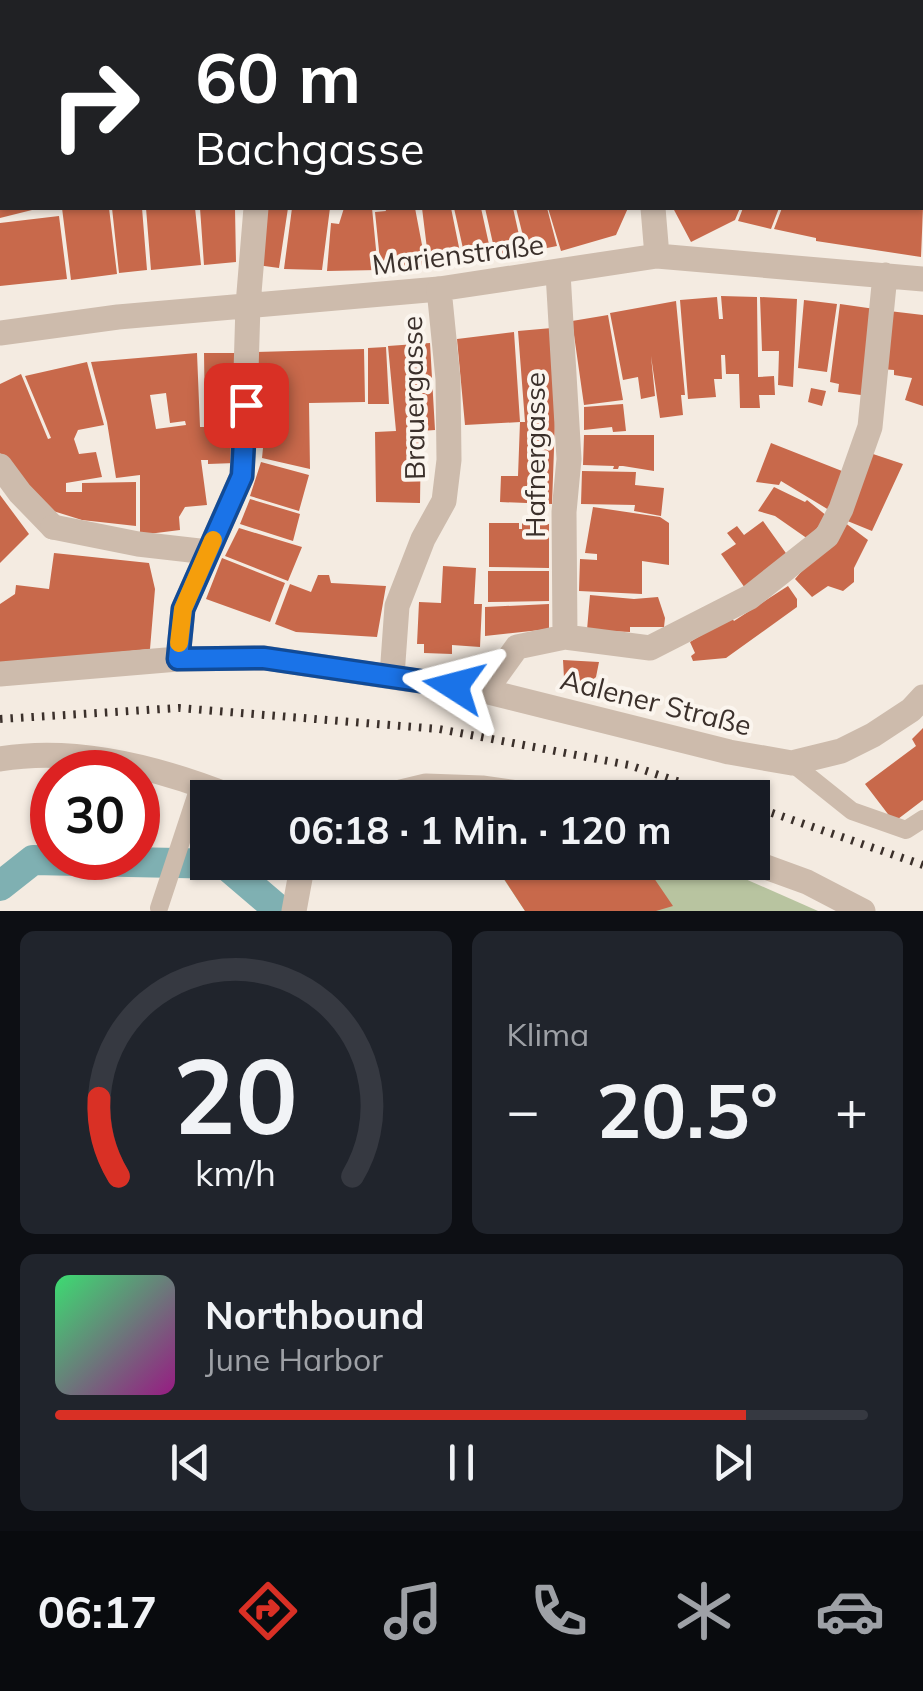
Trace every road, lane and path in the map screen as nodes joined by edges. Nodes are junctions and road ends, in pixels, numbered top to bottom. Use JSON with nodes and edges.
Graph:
{"nodes":[{"id":1,"x":256,"y":210,"type":"edge"},
{"id":2,"x":653,"y":210,"type":"edge"},
{"id":3,"x":657,"y":256,"type":"junction"},
{"id":4,"x":558,"y":273,"type":"junction"},
{"id":5,"x":885,"y":276,"type":"junction"},
{"id":6,"x":923,"y":279,"type":"edge"},
{"id":7,"x":439,"y":289,"type":"junction"},
{"id":8,"x":248,"y":304,"type":"junction"},
{"id":9,"x":0,"y":332,"type":"edge"},
{"id":10,"x":0,"y":466,"type":"edge"},
{"id":11,"x":208,"y":552,"type":"junction"},
{"id":12,"x":564,"y":637,"type":"junction"},
{"id":13,"x":178,"y":659,"type":"junction"},
{"id":14,"x":0,"y":674,"type":"edge"},
{"id":15,"x":392,"y":676,"type":"junction"},
{"id":16,"x":486,"y":691,"type":"junction"},
{"id":17,"x":923,"y":697,"type":"edge"},
{"id":18,"x":0,"y":759,"type":"edge"},
{"id":19,"x":792,"y":764,"type":"junction"},
{"id":20,"x":190,"y":781,"type":"edge"},
{"id":21,"x":190,"y":818,"type":"edge"},
{"id":22,"x":923,"y":819,"type":"edge"},
{"id":23,"x":770,"y":869,"type":"edge"},
{"id":24,"x":159,"y":908,"type":"dead end"},
{"id":25,"x":863,"y":911,"type":"edge"}],
"edges":[{"from":1,"to":8,"type":"street"},
{"from":2,"to":3,"type":"street"},
{"from":3,"to":4,"type":"street","name":"Marienstraße"},
{"from":3,"to":5,"type":"street","name":"Marienstraße"},
{"from":4,"to":7,"type":"street","name":"Marienstraße"},
{"from":4,"to":12,"type":"street","name":"Hafnergasse"},
{"from":5,"to":6,"type":"street","name":"Marienstraße"},
{"from":5,"to":12,"type":"street"},
{"from":7,"to":8,"type":"street","name":"Marienstraße"},
{"from":7,"to":15,"type":"street","name":"Brauergasse"},
{"from":8,"to":9,"type":"street","name":"Marienstraße"},
{"from":8,"to":11,"type":"street"},
{"from":10,"to":11,"type":"street"},
{"from":11,"to":13,"type":"street"},
{"from":12,"to":16,"type":"street"},
{"from":13,"to":14,"type":"street","name":"Aalener Straße"},
{"from":13,"to":15,"type":"street","name":"Aalener Straße"},
{"from":15,"to":16,"type":"street","name":"Aalener Straße"},
{"from":16,"to":19,"type":"street","name":"Aalener Straße"},
{"from":17,"to":19,"type":"street","name":"Aalener Straße"},
{"from":18,"to":20,"type":"street"},
{"from":19,"to":22,"type":"lane"},
{"from":21,"to":24,"type":"lane"},
{"from":23,"to":25,"type":"street"}]}
